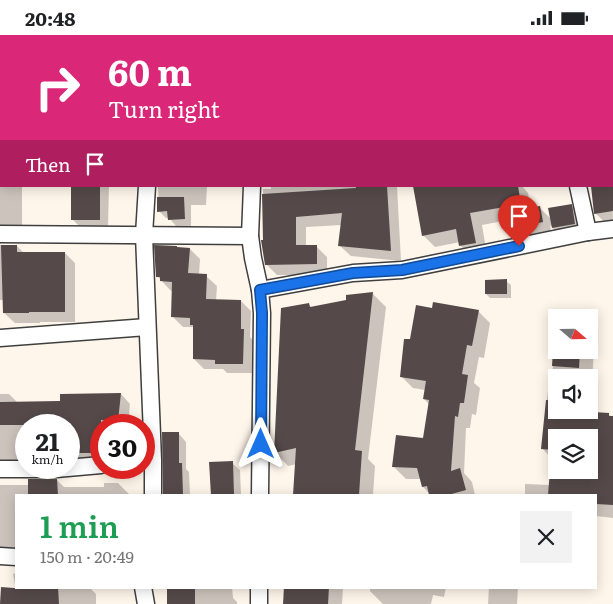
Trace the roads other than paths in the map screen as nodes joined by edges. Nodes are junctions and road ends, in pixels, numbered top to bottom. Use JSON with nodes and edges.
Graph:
{"nodes":[{"id":1,"x":147,"y":187,"type":"edge"},
{"id":2,"x":252,"y":187,"type":"edge"},
{"id":3,"x":578,"y":187,"type":"edge"},
{"id":4,"x":613,"y":229,"type":"edge"},
{"id":5,"x":588,"y":232,"type":"junction"},
{"id":6,"x":0,"y":234,"type":"edge"},
{"id":7,"x":144,"y":235,"type":"junction"},
{"id":8,"x":250,"y":236,"type":"junction"},
{"id":9,"x":260,"y":290,"type":"junction"},
{"id":10,"x":147,"y":327,"type":"junction"},
{"id":11,"x":0,"y":338,"type":"edge"},
{"id":12,"x":148,"y":414,"type":"edge"},
{"id":13,"x":90,"y":466,"type":"edge"},
{"id":14,"x":0,"y":469,"type":"edge"},
{"id":15,"x":151,"y":479,"type":"edge"},
{"id":16,"x":153,"y":494,"type":"edge"},
{"id":17,"x":260,"y":494,"type":"edge"},
{"id":18,"x":0,"y":556,"type":"edge"},
{"id":19,"x":15,"y":557,"type":"edge"},
{"id":20,"x":143,"y":589,"type":"edge"},
{"id":21,"x":259,"y":589,"type":"edge"},
{"id":22,"x":146,"y":604,"type":"edge"},
{"id":23,"x":259,"y":604,"type":"edge"}],
"edges":[{"from":1,"to":7,"type":"street"},
{"from":2,"to":8,"type":"street"},
{"from":3,"to":5,"type":"street"},
{"from":4,"to":5,"type":"street"},
{"from":5,"to":9,"type":"street"},
{"from":6,"to":7,"type":"street"},
{"from":7,"to":8,"type":"street"},
{"from":7,"to":10,"type":"street"},
{"from":8,"to":9,"type":"street"},
{"from":9,"to":17,"type":"street"},
{"from":10,"to":11,"type":"street"},
{"from":10,"to":12,"type":"street"},
{"from":13,"to":14,"type":"street"},
{"from":15,"to":16,"type":"street"},
{"from":18,"to":19,"type":"street"},
{"from":20,"to":22,"type":"street"},
{"from":21,"to":23,"type":"street"}]}
